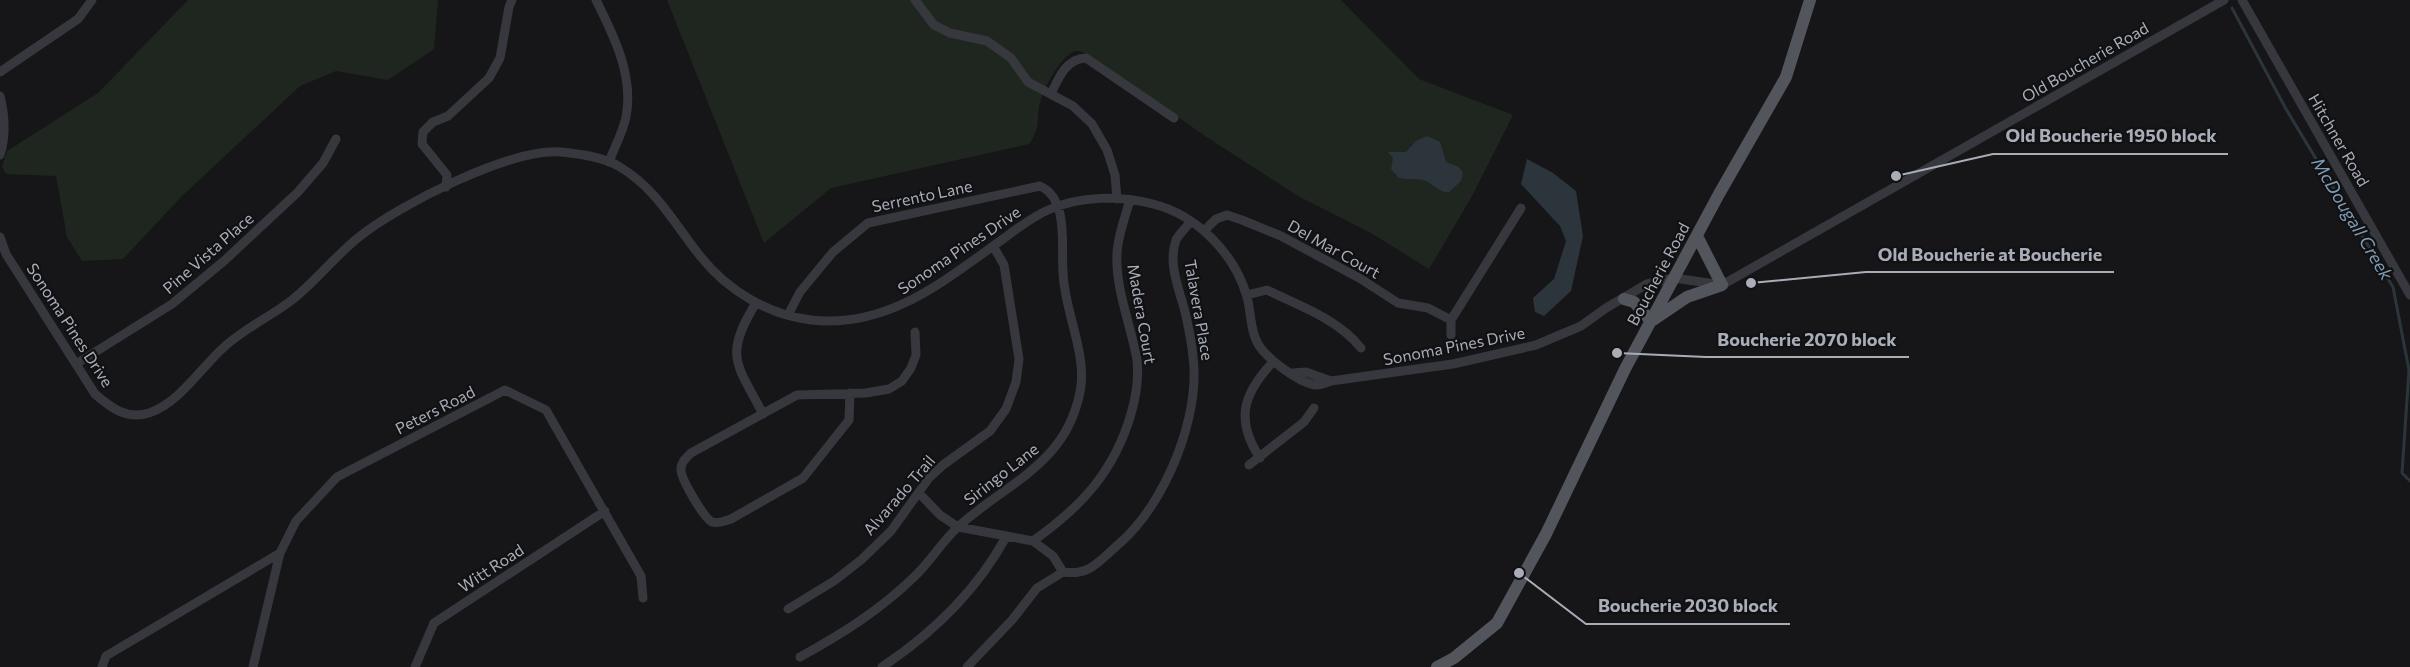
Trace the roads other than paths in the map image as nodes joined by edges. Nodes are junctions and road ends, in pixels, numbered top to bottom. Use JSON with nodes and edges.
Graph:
{"nodes":[{"id":1,"x":92,"y":0,"type":"edge"},
{"id":2,"x":512,"y":0,"type":"edge"},
{"id":3,"x":597,"y":0,"type":"edge"},
{"id":4,"x":915,"y":0,"type":"edge"},
{"id":5,"x":1810,"y":0,"type":"edge"},
{"id":6,"x":2224,"y":0,"type":"edge"},
{"id":7,"x":2242,"y":0,"type":"edge"},
{"id":8,"x":0,"y":72,"type":"edge"},
{"id":9,"x":1051,"y":94,"type":"junction"},
{"id":10,"x":0,"y":96,"type":"edge"},
{"id":11,"x":1174,"y":118,"type":"dead end"},
{"id":12,"x":336,"y":139,"type":"dead end"},
{"id":13,"x":0,"y":155,"type":"edge"},
{"id":14,"x":609,"y":162,"type":"junction"},
{"id":15,"x":446,"y":187,"type":"junction"},
{"id":16,"x":1117,"y":200,"type":"junction"},
{"id":17,"x":1130,"y":200,"type":"junction"},
{"id":18,"x":1059,"y":206,"type":"junction"},
{"id":19,"x":1521,"y":208,"type":"dead end"},
{"id":20,"x":1190,"y":222,"type":"junction"},
{"id":21,"x":1204,"y":231,"type":"junction"},
{"id":22,"x":1697,"y":236,"type":"junction"},
{"id":23,"x":0,"y":237,"type":"edge"},
{"id":24,"x":993,"y":246,"type":"junction"},
{"id":25,"x":1674,"y":279,"type":"junction"},
{"id":26,"x":1722,"y":285,"type":"junction"},
{"id":27,"x":1247,"y":295,"type":"junction"},
{"id":28,"x":2410,"y":295,"type":"edge"},
{"id":29,"x":1624,"y":298,"type":"junction"},
{"id":30,"x":756,"y":303,"type":"junction"},
{"id":31,"x":788,"y":315,"type":"junction"},
{"id":32,"x":1451,"y":320,"type":"junction"},
{"id":33,"x":1651,"y":321,"type":"junction"},
{"id":34,"x":915,"y":332,"type":"dead end"},
{"id":35,"x":1450,"y":335,"type":"dead end"},
{"id":36,"x":1361,"y":348,"type":"dead end"},
{"id":37,"x":1272,"y":363,"type":"junction"},
{"id":38,"x":76,"y":364,"type":"junction"},
{"id":39,"x":850,"y":393,"type":"junction"},
{"id":40,"x":1314,"y":408,"type":"dead end"},
{"id":41,"x":763,"y":414,"type":"junction"},
{"id":42,"x":1260,"y":458,"type":"junction"},
{"id":43,"x":1249,"y":465,"type":"dead end"},
{"id":44,"x":919,"y":493,"type":"junction"},
{"id":45,"x":605,"y":511,"type":"junction"},
{"id":46,"x":957,"y":527,"type":"junction"},
{"id":47,"x":1006,"y":537,"type":"junction"},
{"id":48,"x":1033,"y":541,"type":"junction"},
{"id":49,"x":280,"y":553,"type":"junction"},
{"id":50,"x":1063,"y":572,"type":"junction"},
{"id":51,"x":642,"y":598,"type":"dead end"},
{"id":52,"x":788,"y":609,"type":"dead end"},
{"id":53,"x":800,"y":657,"type":"dead end"},
{"id":54,"x":102,"y":667,"type":"edge"},
{"id":55,"x":253,"y":667,"type":"edge"},
{"id":56,"x":415,"y":667,"type":"edge"},
{"id":57,"x":882,"y":667,"type":"edge"},
{"id":58,"x":967,"y":667,"type":"edge"},
{"id":59,"x":1437,"y":667,"type":"edge"}],
"edges":[{"from":1,"to":8,"type":"street"},
{"from":2,"to":15,"type":"street"},
{"from":3,"to":14,"type":"street"},
{"from":4,"to":9,"type":"street"},
{"from":5,"to":22,"type":"main road","name":"Boucherie Road"},
{"from":6,"to":26,"type":"street","name":"Old Boucherie Road"},
{"from":7,"to":28,"type":"street","name":"Hitchner Road"},
{"from":9,"to":11,"type":"street"},
{"from":9,"to":16,"type":"street"},
{"from":10,"to":13,"type":"street"},
{"from":12,"to":38,"type":"street","name":"Pine Vista Place"},
{"from":14,"to":15,"type":"street","name":"Sonoma Pines Drive"},
{"from":14,"to":30,"type":"street","name":"Sonoma Pines Drive"},
{"from":15,"to":38,"type":"street","name":"Sonoma Pines Drive"},
{"from":16,"to":17,"type":"street","name":"Sonoma Pines Drive"},
{"from":16,"to":18,"type":"street","name":"Sonoma Pines Drive"},
{"from":17,"to":20,"type":"street","name":"Sonoma Pines Drive"},
{"from":17,"to":48,"type":"street","name":"Madera Court"},
{"from":18,"to":24,"type":"street","name":"Sonoma Pines Drive"},
{"from":18,"to":31,"type":"street","name":"Serrento Lane"},
{"from":18,"to":46,"type":"street","name":"Siringo Lane"},
{"from":19,"to":32,"type":"street"},
{"from":20,"to":21,"type":"street","name":"Sonoma Pines Drive"},
{"from":20,"to":50,"type":"street","name":"Talavera Place"},
{"from":21,"to":27,"type":"street","name":"Sonoma Pines Drive"},
{"from":21,"to":32,"type":"street","name":"Del Mar Court"},
{"from":22,"to":25,"type":"main road","name":"Boucherie Road"},
{"from":22,"to":26,"type":"main road"},
{"from":23,"to":38,"type":"street","name":"Sonoma Pines Drive"},
{"from":24,"to":31,"type":"street","name":"Sonoma Pines Drive"},
{"from":24,"to":44,"type":"street","name":"Alvarado Trail"},
{"from":25,"to":26,"type":"street"},
{"from":25,"to":29,"type":"street","name":"Sonoma Pines Drive"},
{"from":25,"to":33,"type":"main road","name":"Boucherie Road"},
{"from":26,"to":33,"type":"main road"},
{"from":27,"to":36,"type":"street"},
{"from":27,"to":37,"type":"street","name":"Sonoma Pines Drive"},
{"from":29,"to":33,"type":"main road"},
{"from":29,"to":37,"type":"street","name":"Sonoma Pines Drive"},
{"from":30,"to":31,"type":"street","name":"Sonoma Pines Drive"},
{"from":30,"to":41,"type":"street"},
{"from":32,"to":35,"type":"street"},
{"from":33,"to":59,"type":"main road","name":"Boucherie Road"},
{"from":34,"to":39,"type":"street"},
{"from":37,"to":42,"type":"street"},
{"from":39,"to":41,"type":"street"},
{"from":39,"to":41,"type":"street"},
{"from":40,"to":42,"type":"street"},
{"from":42,"to":43,"type":"street"},
{"from":44,"to":46,"type":"street"},
{"from":44,"to":52,"type":"street","name":"Alvarado Trail"},
{"from":45,"to":49,"type":"street","name":"Peters Road"},
{"from":45,"to":51,"type":"street","name":"Peters Road"},
{"from":45,"to":56,"type":"street","name":"Witt Road"},
{"from":46,"to":47,"type":"street"},
{"from":46,"to":53,"type":"street","name":"Siringo Lane"},
{"from":47,"to":48,"type":"street"},
{"from":47,"to":57,"type":"street"},
{"from":48,"to":50,"type":"street"},
{"from":49,"to":54,"type":"street"},
{"from":49,"to":55,"type":"street","name":"Peters Road"},
{"from":50,"to":58,"type":"street","name":"Talavera Place"}]}
